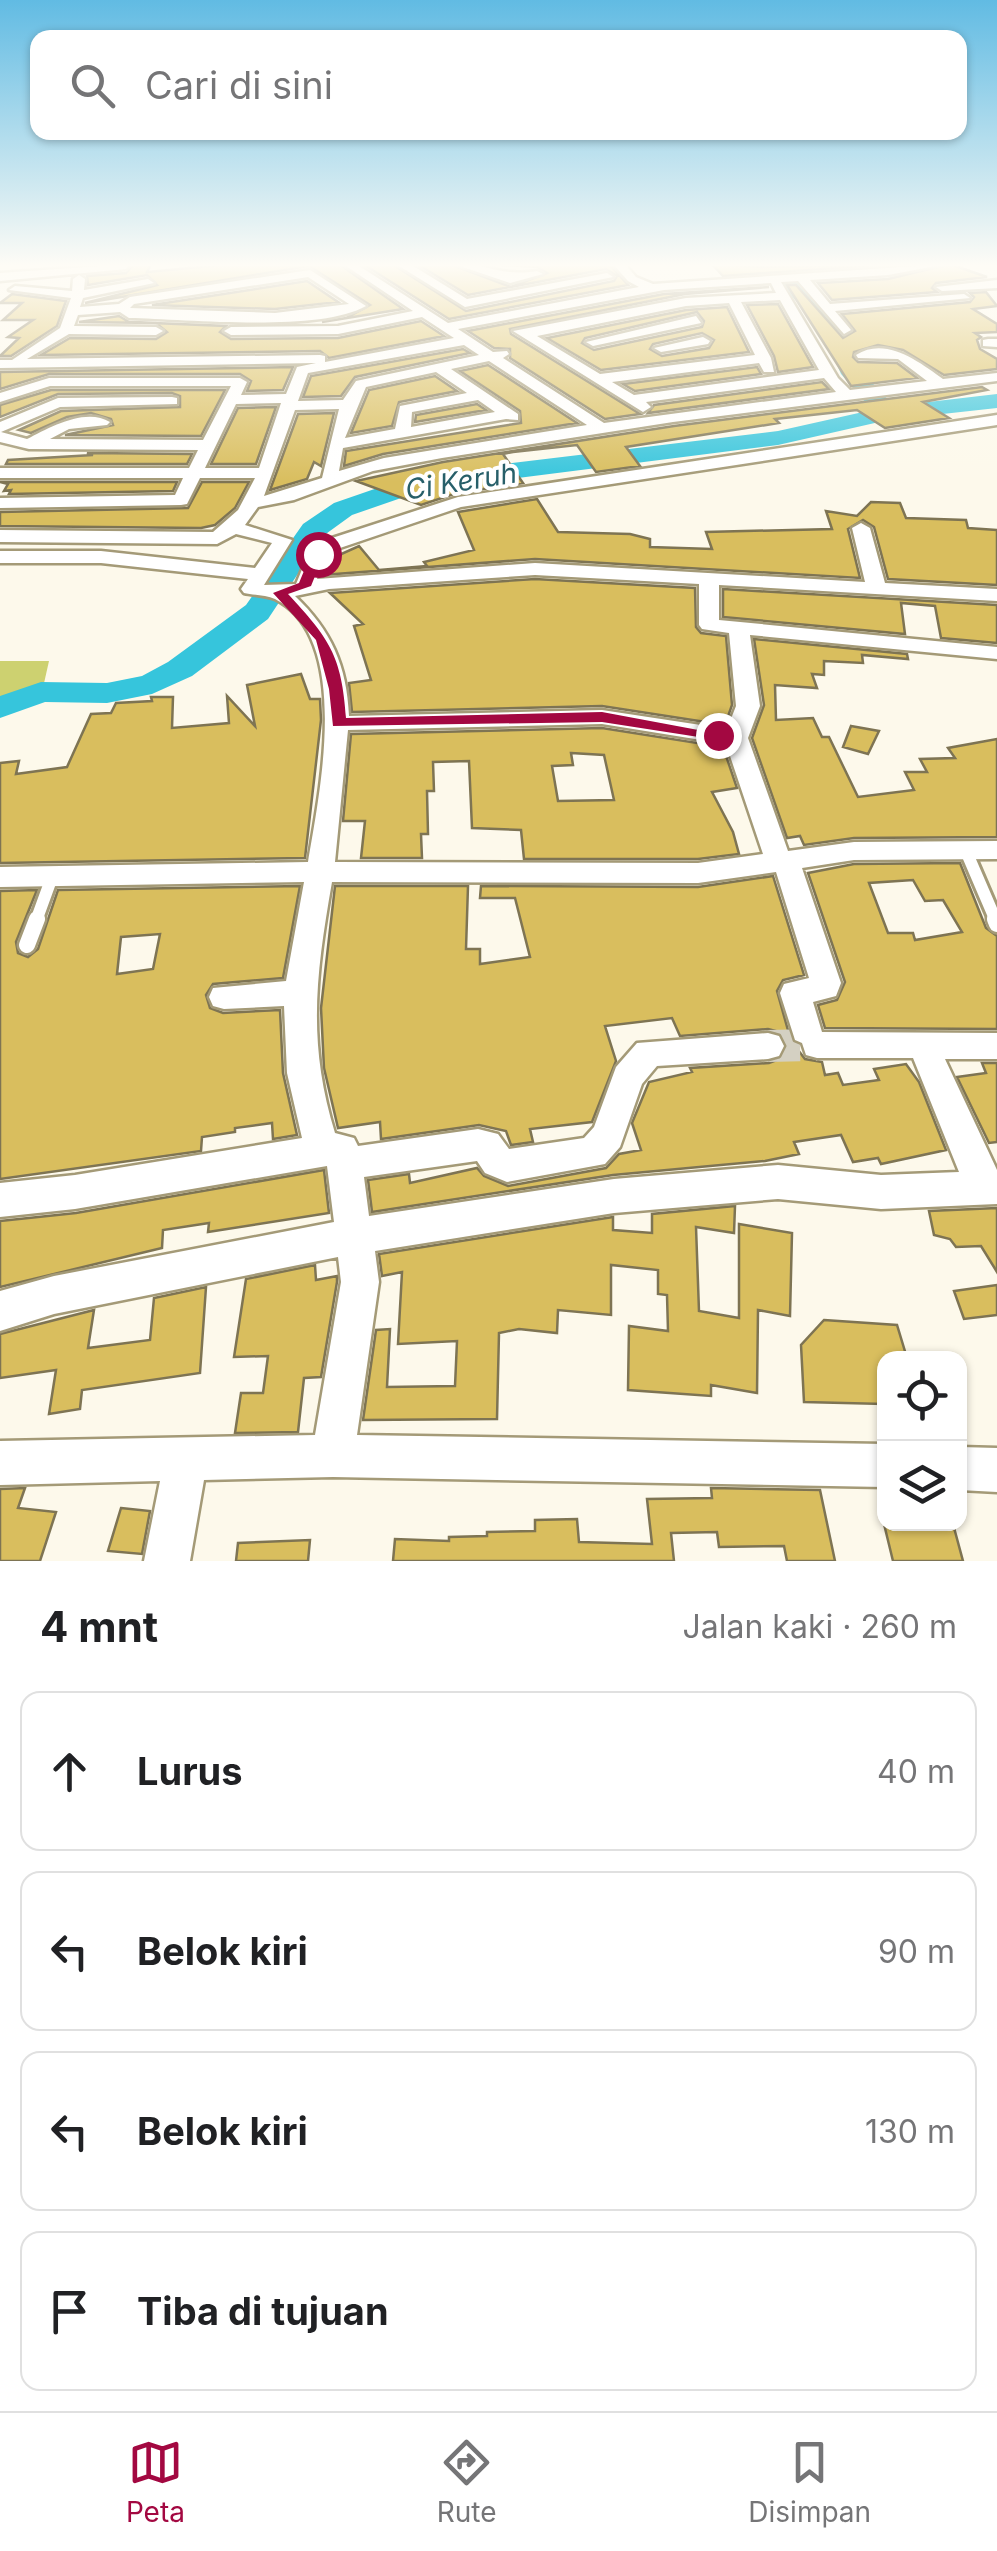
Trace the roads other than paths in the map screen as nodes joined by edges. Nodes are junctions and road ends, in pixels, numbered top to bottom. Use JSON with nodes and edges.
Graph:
{"nodes":[{"id":1,"x":56,"y":337,"type":"edge"},
{"id":2,"x":117,"y":337,"type":"edge"},
{"id":3,"x":170,"y":337,"type":"edge"},
{"id":4,"x":227,"y":337,"type":"edge"},
{"id":5,"x":273,"y":337,"type":"edge"},
{"id":6,"x":334,"y":337,"type":"edge"},
{"id":7,"x":429,"y":337,"type":"edge"},
{"id":8,"x":462,"y":337,"type":"edge"},
{"id":9,"x":530,"y":337,"type":"edge"},
{"id":10,"x":584,"y":337,"type":"edge"},
{"id":11,"x":617,"y":337,"type":"edge"},
{"id":12,"x":702,"y":337,"type":"edge"},
{"id":13,"x":753,"y":337,"type":"edge"},
{"id":14,"x":807,"y":337,"type":"edge"},
{"id":15,"x":467,"y":340,"type":"junction"},
{"id":16,"x":703,"y":340,"type":"junction"},
{"id":17,"x":593,"y":342,"type":"junction"},
{"id":18,"x":445,"y":344,"type":"junction"},
{"id":19,"x":44,"y":345,"type":"junction"},
{"id":20,"x":110,"y":345,"type":"junction"},
{"id":21,"x":546,"y":346,"type":"junction"},
{"id":22,"x":863,"y":354,"type":"dead end"},
{"id":23,"x":494,"y":356,"type":"junction"},
{"id":24,"x":764,"y":358,"type":"junction"},
{"id":25,"x":210,"y":359,"type":"junction"},
{"id":26,"x":100,"y":360,"type":"junction"},
{"id":27,"x":155,"y":360,"type":"junction"},
{"id":28,"x":265,"y":360,"type":"junction"},
{"id":29,"x":318,"y":363,"type":"junction"},
{"id":30,"x":703,"y":365,"type":"junction"},
{"id":31,"x":2,"y":366,"type":"edge"},
{"id":32,"x":438,"y":366,"type":"junction"},
{"id":33,"x":650,"y":372,"type":"junction"},
{"id":34,"x":828,"y":373,"type":"junction"},
{"id":35,"x":997,"y":377,"type":"edge"},
{"id":36,"x":598,"y":379,"type":"junction"},
{"id":37,"x":193,"y":380,"type":"junction"},
{"id":38,"x":774,"y":380,"type":"junction"},
{"id":39,"x":942,"y":385,"type":"junction"},
{"id":40,"x":123,"y":391,"type":"junction"},
{"id":41,"x":482,"y":395,"type":"junction"},
{"id":42,"x":852,"y":395,"type":"junction"},
{"id":43,"x":0,"y":398,"type":"edge"},
{"id":44,"x":229,"y":400,"type":"junction"},
{"id":45,"x":631,"y":400,"type":"junction"},
{"id":46,"x":288,"y":402,"type":"junction"},
{"id":47,"x":348,"y":404,"type":"junction"},
{"id":48,"x":508,"y":414,"type":"junction"},
{"id":49,"x":660,"y":418,"type":"junction"},
{"id":50,"x":997,"y":420,"type":"edge"},
{"id":51,"x":102,"y":422,"type":"junction"},
{"id":52,"x":600,"y":427,"type":"junction"},
{"id":53,"x":0,"y":428,"type":"edge"},
{"id":54,"x":155,"y":431,"type":"junction"},
{"id":55,"x":403,"y":433,"type":"junction"},
{"id":56,"x":0,"y":436,"type":"edge"},
{"id":57,"x":538,"y":436,"type":"junction"},
{"id":58,"x":28,"y":444,"type":"junction"},
{"id":59,"x":206,"y":445,"type":"junction"},
{"id":60,"x":335,"y":445,"type":"junction"},
{"id":61,"x":85,"y":446,"type":"junction"},
{"id":62,"x":0,"y":459,"type":"edge"},
{"id":63,"x":194,"y":472,"type":"junction"},
{"id":64,"x":263,"y":472,"type":"junction"},
{"id":65,"x":0,"y":473,"type":"edge"},
{"id":66,"x":330,"y":477,"type":"junction"},
{"id":67,"x":254,"y":502,"type":"junction"},
{"id":68,"x":0,"y":503,"type":"edge"},
{"id":69,"x":81,"y":503,"type":"junction"},
{"id":70,"x":862,"y":528,"type":"dead end"},
{"id":71,"x":237,"y":529,"type":"junction"},
{"id":72,"x":0,"y":536,"type":"edge"},
{"id":73,"x":66,"y":536,"type":"junction"},
{"id":74,"x":113,"y":537,"type":"junction"},
{"id":75,"x":0,"y":557,"type":"edge"},
{"id":76,"x":101,"y":558,"type":"junction"},
{"id":77,"x":67,"y":560,"type":"junction"},
{"id":78,"x":709,"y":580,"type":"junction"},
{"id":79,"x":270,"y":587,"type":"junction"},
{"id":80,"x":877,"y":589,"type":"junction"},
{"id":81,"x":997,"y":595,"type":"edge"},
{"id":82,"x":739,"y":628,"type":"junction"},
{"id":83,"x":997,"y":654,"type":"edge"},
{"id":84,"x":346,"y":723,"type":"junction"},
{"id":85,"x":736,"y":738,"type":"junction"},
{"id":86,"x":997,"y":850,"type":"edge"},
{"id":87,"x":966,"y":851,"type":"junction"},
{"id":88,"x":782,"y":861,"type":"junction"},
{"id":89,"x":317,"y":871,"type":"junction"},
{"id":90,"x":52,"y":876,"type":"junction"},
{"id":91,"x":0,"y":877,"type":"edge"},
{"id":92,"x":997,"y":924,"type":"edge"},
{"id":93,"x":26,"y":945,"type":"dead end"},
{"id":94,"x":300,"y":993,"type":"junction"},
{"id":95,"x":224,"y":996,"type":"dead end"},
{"id":96,"x":768,"y":1046,"type":"tunnel mouth"},
{"id":97,"x":923,"y":1046,"type":"junction"},
{"id":98,"x":997,"y":1046,"type":"edge"},
{"id":99,"x":333,"y":1157,"type":"junction"},
{"id":100,"x":990,"y":1188,"type":"edge"},
{"id":101,"x":0,"y":1200,"type":"edge"},
{"id":102,"x":355,"y":1236,"type":"junction"},
{"id":103,"x":0,"y":1311,"type":"edge"},
{"id":104,"x":333,"y":1456,"type":"junction"},
{"id":105,"x":186,"y":1458,"type":"junction"},
{"id":106,"x":0,"y":1463,"type":"edge"},
{"id":107,"x":877,"y":1466,"type":"edge"},
{"id":108,"x":967,"y":1469,"type":"edge"},
{"id":109,"x":997,"y":1470,"type":"edge"},
{"id":110,"x":167,"y":1561,"type":"edge"}],
"edges":[{"from":1,"to":19,"type":"street"},
{"from":2,"to":20,"type":"street"},
{"from":3,"to":27,"type":"street"},
{"from":4,"to":25,"type":"street"},
{"from":5,"to":28,"type":"street"},
{"from":6,"to":29,"type":"street"},
{"from":7,"to":18,"type":"street"},
{"from":8,"to":15,"type":"street"},
{"from":9,"to":21,"type":"street"},
{"from":10,"to":17,"type":"street"},
{"from":11,"to":17,"type":"street"},
{"from":12,"to":16,"type":"street"},
{"from":13,"to":24,"type":"street"},
{"from":14,"to":34,"type":"street"},
{"from":15,"to":18,"type":"street"},
{"from":15,"to":23,"type":"street"},
{"from":16,"to":30,"type":"street"},
{"from":16,"to":30,"type":"street"},
{"from":17,"to":33,"type":"street"},
{"from":18,"to":29,"type":"street"},
{"from":19,"to":20,"type":"street"},
{"from":19,"to":31,"type":"street"},
{"from":20,"to":26,"type":"street"},
{"from":21,"to":23,"type":"street"},
{"from":21,"to":36,"type":"street"},
{"from":22,"to":39,"type":"street"},
{"from":23,"to":32,"type":"street"},
{"from":23,"to":52,"type":"street"},
{"from":24,"to":30,"type":"street"},
{"from":24,"to":38,"type":"street"},
{"from":25,"to":27,"type":"street"},
{"from":25,"to":28,"type":"street"},
{"from":25,"to":37,"type":"street"},
{"from":26,"to":27,"type":"street"},
{"from":26,"to":31,"type":"street"},
{"from":28,"to":29,"type":"street"},
{"from":29,"to":46,"type":"street"},
{"from":30,"to":33,"type":"street"},
{"from":32,"to":41,"type":"street"},
{"from":32,"to":47,"type":"street"},
{"from":33,"to":36,"type":"street"},
{"from":34,"to":38,"type":"street"},
{"from":34,"to":42,"type":"street"},
{"from":35,"to":39,"type":"street"},
{"from":36,"to":45,"type":"street"},
{"from":37,"to":40,"type":"street"},
{"from":37,"to":44,"type":"street"},
{"from":38,"to":45,"type":"street"},
{"from":39,"to":42,"type":"street"},
{"from":40,"to":43,"type":"street"},
{"from":40,"to":51,"type":"street"},
{"from":40,"to":53,"type":"street"},
{"from":40,"to":54,"type":"street"},
{"from":41,"to":48,"type":"street"},
{"from":41,"to":55,"type":"street"},
{"from":42,"to":49,"type":"street"},
{"from":44,"to":46,"type":"street"},
{"from":44,"to":59,"type":"street"},
{"from":45,"to":49,"type":"street"},
{"from":46,"to":47,"type":"street"},
{"from":46,"to":64,"type":"street"},
{"from":47,"to":60,"type":"street"},
{"from":48,"to":55,"type":"street"},
{"from":48,"to":57,"type":"street"},
{"from":49,"to":52,"type":"street"},
{"from":50,"to":79,"type":"street"},
{"from":51,"to":58,"type":"street"},
{"from":51,"to":61,"type":"street"},
{"from":52,"to":57,"type":"street"},
{"from":54,"to":59,"type":"street"},
{"from":54,"to":61,"type":"street"},
{"from":55,"to":60,"type":"street"},
{"from":56,"to":58,"type":"street"},
{"from":57,"to":66,"type":"street"},
{"from":58,"to":61,"type":"street"},
{"from":58,"to":62,"type":"street"},
{"from":59,"to":63,"type":"street"},
{"from":60,"to":66,"type":"street"},
{"from":63,"to":64,"type":"street"},
{"from":63,"to":65,"type":"street"},
{"from":63,"to":69,"type":"street"},
{"from":64,"to":67,"type":"street"},
{"from":66,"to":67,"type":"street"},
{"from":67,"to":71,"type":"street"},
{"from":68,"to":69,"type":"street"},
{"from":69,"to":73,"type":"street"},
{"from":70,"to":80,"type":"street"},
{"from":71,"to":74,"type":"street"},
{"from":71,"to":79,"type":"street"},
{"from":72,"to":73,"type":"street"},
{"from":73,"to":74,"type":"street"},
{"from":74,"to":76,"type":"street"},
{"from":75,"to":77,"type":"street"},
{"from":76,"to":77,"type":"street"},
{"from":76,"to":79,"type":"street"},
{"from":77,"to":79,"type":"street"},
{"from":78,"to":79,"type":"street"},
{"from":78,"to":80,"type":"street"},
{"from":78,"to":82,"type":"street"},
{"from":79,"to":84,"type":"street"},
{"from":80,"to":81,"type":"street"},
{"from":82,"to":83,"type":"street"},
{"from":82,"to":85,"type":"street"},
{"from":84,"to":85,"type":"street"},
{"from":84,"to":89,"type":"street"},
{"from":85,"to":88,"type":"street"},
{"from":86,"to":87,"type":"street"},
{"from":87,"to":88,"type":"street"},
{"from":87,"to":92,"type":"lane"},
{"from":88,"to":89,"type":"street"},
{"from":88,"to":97,"type":"street"},
{"from":89,"to":90,"type":"street"},
{"from":89,"to":94,"type":"street"},
{"from":90,"to":91,"type":"street"},
{"from":90,"to":93,"type":"lane"},
{"from":94,"to":95,"type":"street"},
{"from":94,"to":99,"type":"street"},
{"from":96,"to":99,"type":"street"},
{"from":97,"to":98,"type":"street"},
{"from":97,"to":100,"type":"street"},
{"from":99,"to":101,"type":"street"},
{"from":99,"to":102,"type":"street"},
{"from":100,"to":102,"type":"street"},
{"from":102,"to":103,"type":"street"},
{"from":102,"to":104,"type":"street"},
{"from":104,"to":105,"type":"street"},
{"from":104,"to":107,"type":"street"},
{"from":105,"to":106,"type":"street"},
{"from":105,"to":110,"type":"street"},
{"from":108,"to":109,"type":"street"}]}
